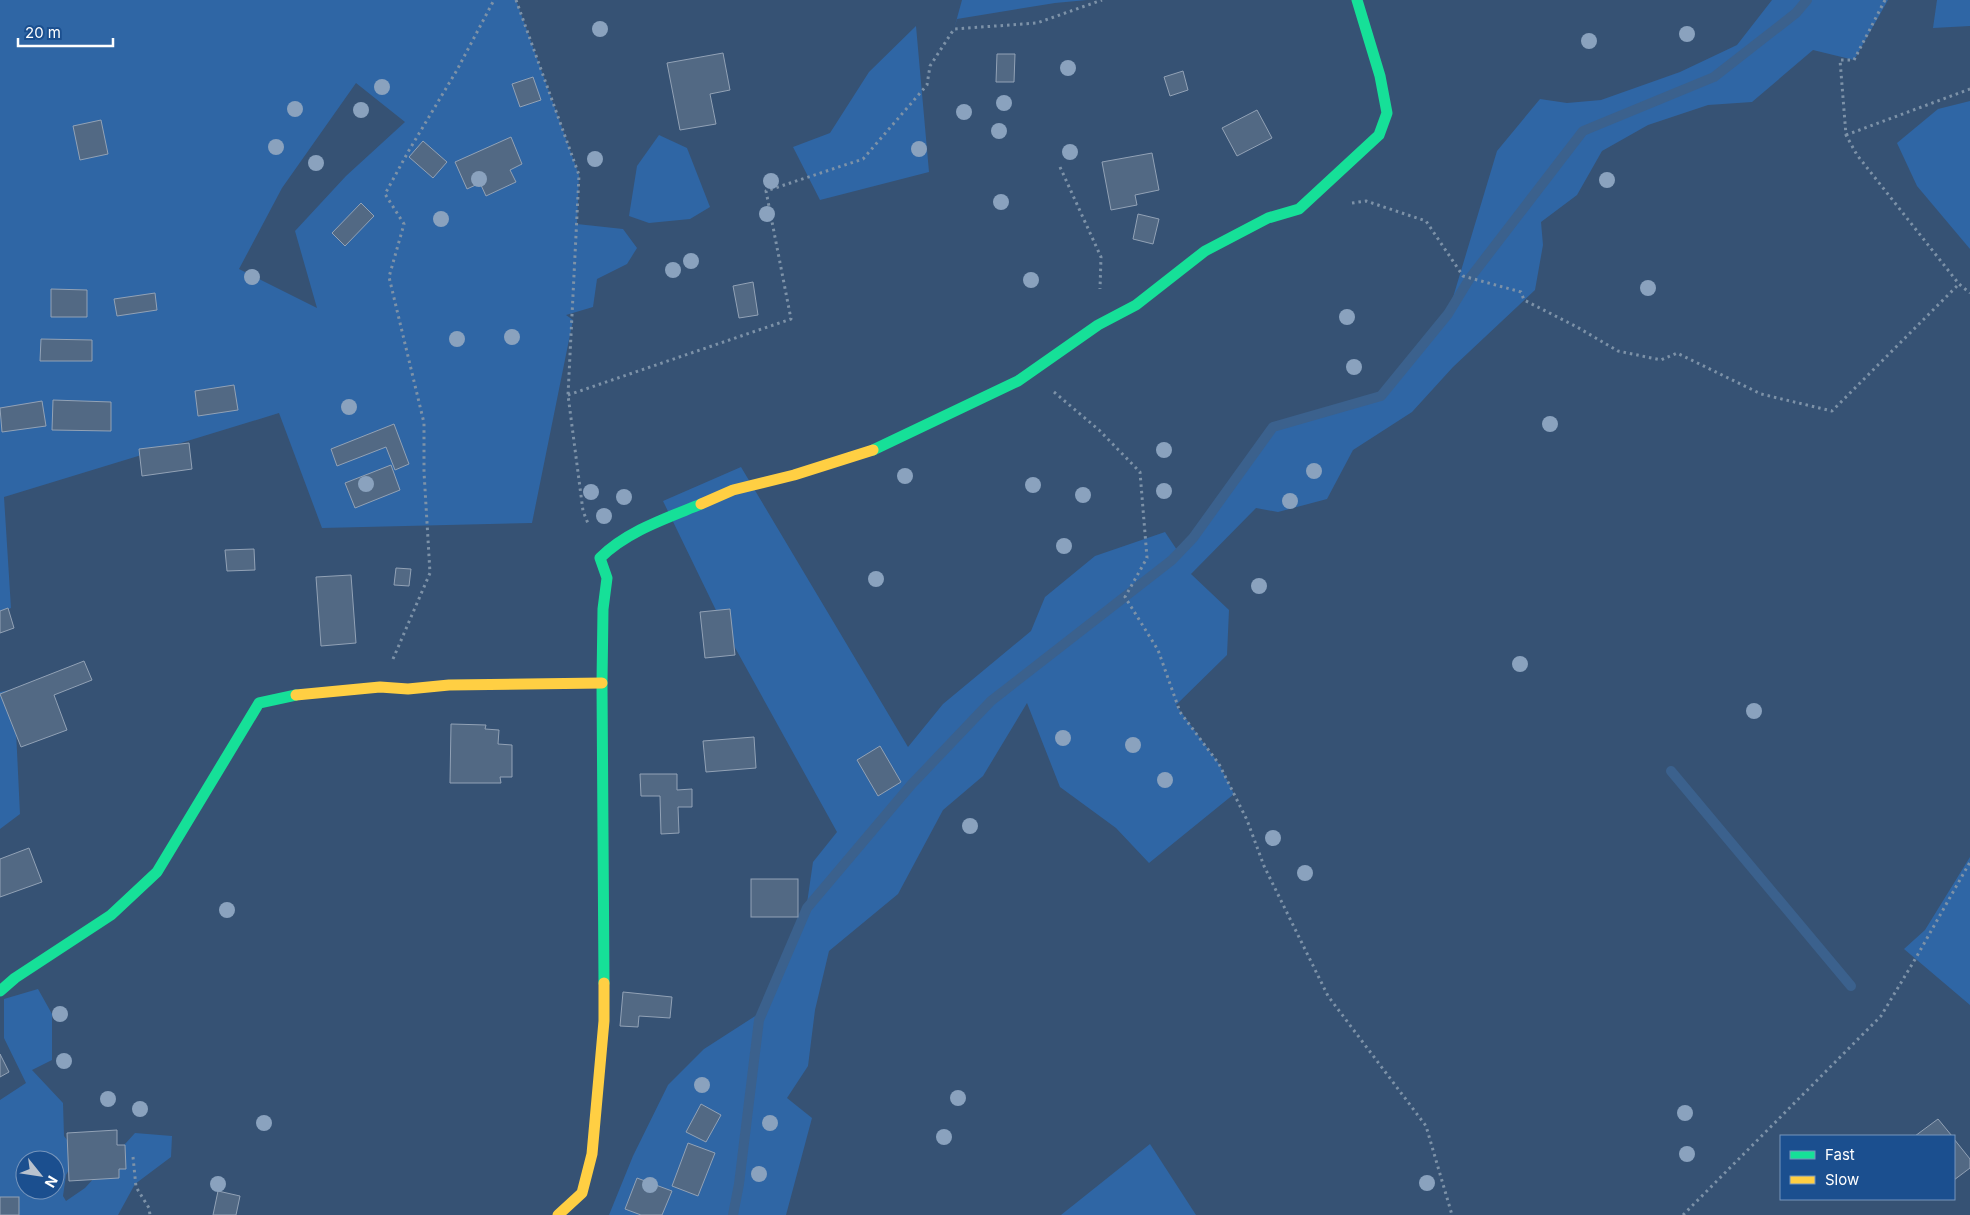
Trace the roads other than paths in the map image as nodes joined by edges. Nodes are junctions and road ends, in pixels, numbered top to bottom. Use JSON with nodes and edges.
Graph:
{"nodes":[{"id":1,"x":1357,"y":0,"type":"edge"},
{"id":2,"x":602,"y":682,"type":"junction"},
{"id":3,"x":0,"y":991,"type":"edge"},
{"id":4,"x":558,"y":1215,"type":"edge"}],
"edges":[{"from":1,"to":2,"type":"street"},
{"from":2,"to":3,"type":"street"},
{"from":2,"to":4,"type":"street"}]}
